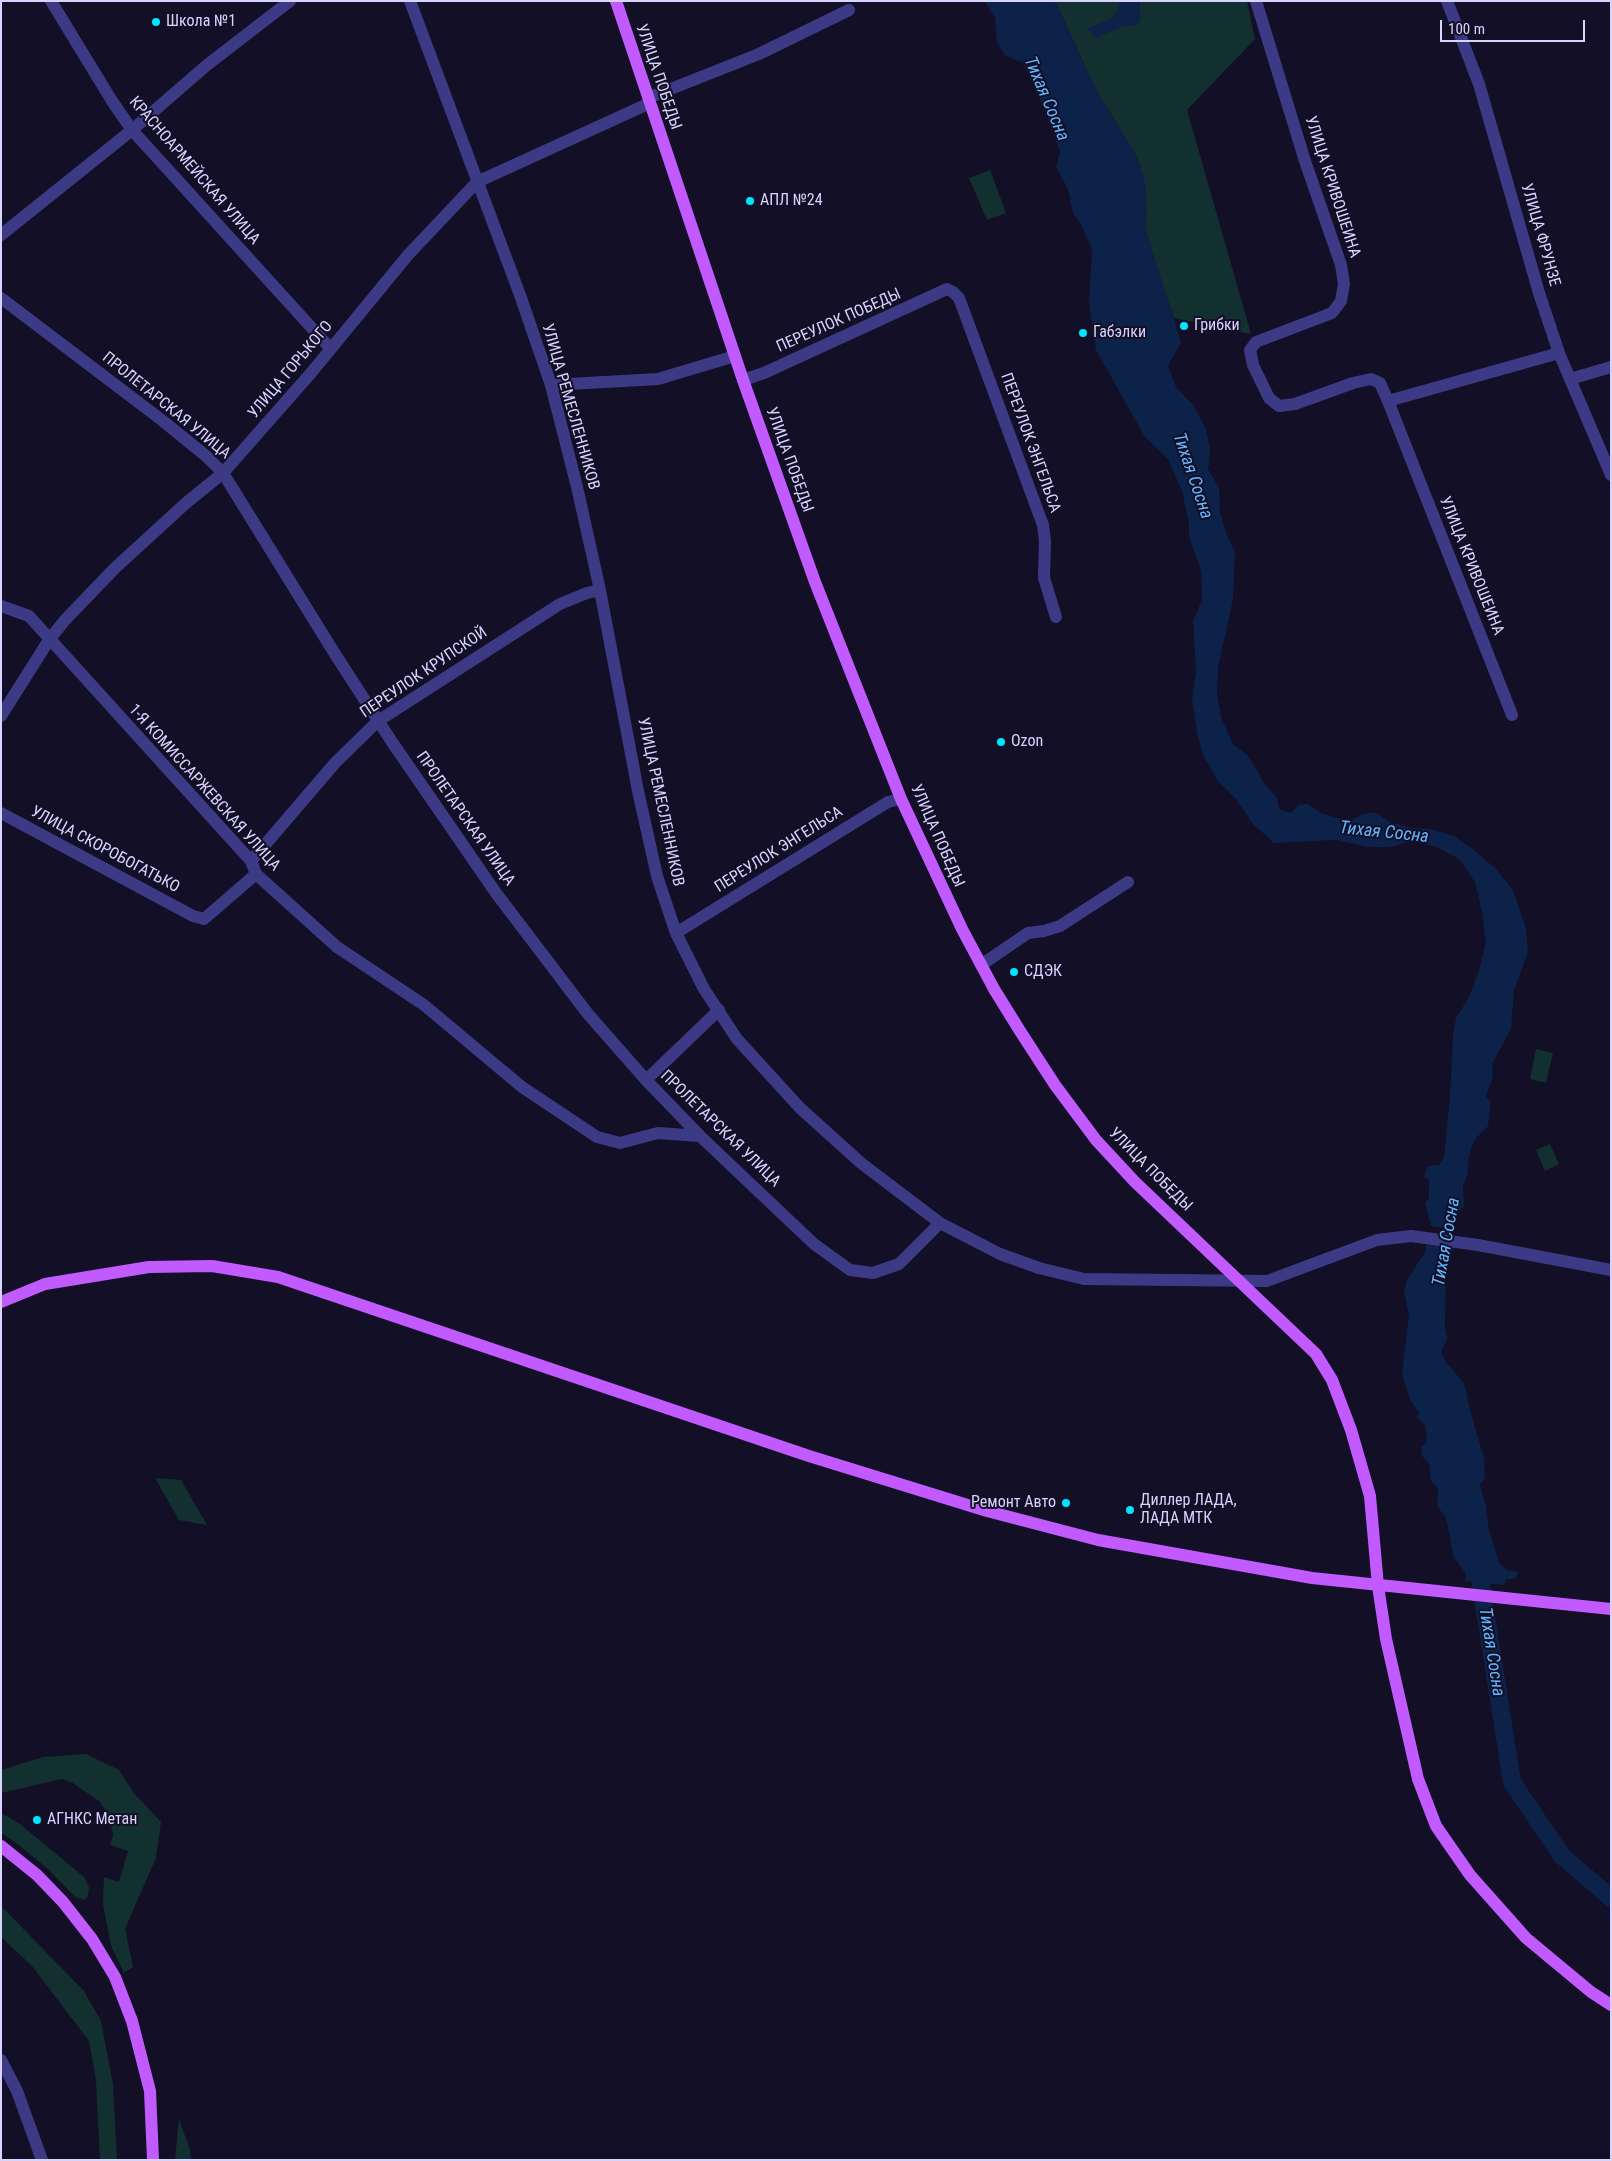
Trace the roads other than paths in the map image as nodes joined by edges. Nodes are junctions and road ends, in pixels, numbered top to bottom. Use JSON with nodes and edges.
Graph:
{"nodes":[{"id":1,"x":51,"y":1,"type":"edge"},
{"id":2,"x":290,"y":1,"type":"edge"},
{"id":3,"x":410,"y":1,"type":"edge"},
{"id":4,"x":616,"y":1,"type":"edge"},
{"id":5,"x":1256,"y":1,"type":"edge"},
{"id":6,"x":1447,"y":1,"type":"edge"},
{"id":7,"x":850,"y":10,"type":"dead end"},
{"id":8,"x":649,"y":100,"type":"junction"},
{"id":9,"x":132,"y":130,"type":"junction"},
{"id":10,"x":477,"y":182,"type":"junction"},
{"id":11,"x":1,"y":235,"type":"edge"},
{"id":12,"x":947,"y":289,"type":"joint"},
{"id":13,"x":1,"y":298,"type":"edge"},
{"id":14,"x":330,"y":348,"type":"junction"},
{"id":15,"x":1559,"y":353,"type":"junction"},
{"id":16,"x":735,"y":356,"type":"junction"},
{"id":17,"x":1611,"y":367,"type":"edge"},
{"id":18,"x":1570,"y":379,"type":"junction"},
{"id":19,"x":743,"y":380,"type":"junction"},
{"id":20,"x":551,"y":385,"type":"junction"},
{"id":21,"x":1388,"y":400,"type":"junction"},
{"id":22,"x":223,"y":473,"type":"junction"},
{"id":23,"x":1611,"y":475,"type":"edge"},
{"id":24,"x":600,"y":590,"type":"junction"},
{"id":25,"x":1,"y":606,"type":"edge"},
{"id":26,"x":1056,"y":616,"type":"dead end"},
{"id":27,"x":49,"y":640,"type":"junction"},
{"id":28,"x":1512,"y":715,"type":"dead end"},
{"id":29,"x":1,"y":716,"type":"edge"},
{"id":30,"x":378,"y":721,"type":"junction"},
{"id":31,"x":901,"y":799,"type":"junction"},
{"id":32,"x":1,"y":813,"type":"edge"},
{"id":33,"x":251,"y":861,"type":"junction"},
{"id":34,"x":256,"y":874,"type":"junction"},
{"id":35,"x":1128,"y":882,"type":"dead end"},
{"id":36,"x":676,"y":933,"type":"junction"},
{"id":37,"x":981,"y":965,"type":"junction"},
{"id":38,"x":719,"y":1010,"type":"junction"},
{"id":39,"x":646,"y":1080,"type":"junction"},
{"id":40,"x":700,"y":1136,"type":"junction"},
{"id":41,"x":940,"y":1223,"type":"junction"},
{"id":42,"x":1611,"y":1270,"type":"edge"},
{"id":43,"x":1240,"y":1282,"type":"junction"},
{"id":44,"x":1,"y":1302,"type":"edge"},
{"id":45,"x":1378,"y":1586,"type":"junction"},
{"id":46,"x":1611,"y":1609,"type":"edge"},
{"id":47,"x":1,"y":1846,"type":"edge"},
{"id":48,"x":1611,"y":2005,"type":"edge"},
{"id":49,"x":1,"y":2060,"type":"edge"},
{"id":50,"x":42,"y":2160,"type":"edge"},
{"id":51,"x":153,"y":2160,"type":"edge"}],
"edges":[{"from":1,"to":9,"type":"street","name":"КРАСНОАРМЕЙСКАЯ УЛИЦА"},
{"from":2,"to":9,"type":"street"},
{"from":3,"to":10,"type":"street","name":"УЛИЦА РЕМЕСЛЕННИКОВ"},
{"from":4,"to":8,"type":"main road","name":"УЛИЦА ПОБЕДЫ"},
{"from":5,"to":21,"type":"street","name":"УЛИЦА КРИВОШЕИНА"},
{"from":6,"to":15,"type":"street","name":"УЛИЦА ФРУНЗЕ"},
{"from":7,"to":8,"type":"street","name":"УЛИЦА ГОРЬКОГО"},
{"from":8,"to":10,"type":"street","name":"УЛИЦА ГОРЬКОГО"},
{"from":8,"to":16,"type":"main road","name":"УЛИЦА ПОБЕДЫ"},
{"from":9,"to":11,"type":"street"},
{"from":9,"to":14,"type":"street","name":"КРАСНОАРМЕЙСКАЯ УЛИЦА"},
{"from":10,"to":14,"type":"street","name":"УЛИЦА ГОРЬКОГО"},
{"from":10,"to":20,"type":"street","name":"УЛИЦА РЕМЕСЛЕННИКОВ"},
{"from":12,"to":19,"type":"street","name":"ПЕРЕУЛОК ПОБЕДЫ"},
{"from":12,"to":26,"type":"street","name":"ПЕРЕУЛОК ЭНГЕЛЬСА"},
{"from":13,"to":22,"type":"street","name":"ПРОЛЕТАРСКАЯ УЛИЦА"},
{"from":14,"to":22,"type":"street","name":"УЛИЦА ГОРЬКОГО"},
{"from":15,"to":18,"type":"street","name":"УЛИЦА ФРУНЗЕ"},
{"from":15,"to":21,"type":"street"},
{"from":16,"to":19,"type":"main road","name":"УЛИЦА ПОБЕДЫ"},
{"from":16,"to":20,"type":"street"},
{"from":17,"to":18,"type":"street"},
{"from":18,"to":23,"type":"street","name":"УЛИЦА ФРУНЗЕ"},
{"from":19,"to":31,"type":"main road","name":"УЛИЦА ПОБЕДЫ"},
{"from":20,"to":24,"type":"street","name":"УЛИЦА РЕМЕСЛЕННИКОВ"},
{"from":21,"to":28,"type":"street","name":"УЛИЦА КРИВОШЕИНА"},
{"from":22,"to":27,"type":"street","name":"УЛИЦА ГОРЬКОГО"},
{"from":22,"to":30,"type":"street","name":"ПРОЛЕТАРСКАЯ УЛИЦА"},
{"from":24,"to":30,"type":"street","name":"ПЕРЕУЛОК КРУПСКОЙ"},
{"from":24,"to":36,"type":"street","name":"УЛИЦА РЕМЕСЛЕННИКОВ"},
{"from":25,"to":27,"type":"street","name":"1-Я КОМИССАРЖЕВСКАЯ УЛИЦА"},
{"from":27,"to":29,"type":"street","name":"УЛИЦА ГОРЬКОГО"},
{"from":27,"to":33,"type":"street","name":"1-Я КОМИССАРЖЕВСКАЯ УЛИЦА"},
{"from":30,"to":33,"type":"street","name":"ПЕРЕУЛОК КРУПСКОЙ"},
{"from":30,"to":39,"type":"street","name":"ПРОЛЕТАРСКАЯ УЛИЦА"},
{"from":31,"to":36,"type":"street","name":"ПЕРЕУЛОК ЭНГЕЛЬСА"},
{"from":31,"to":37,"type":"main road","name":"УЛИЦА ПОБЕДЫ"},
{"from":32,"to":34,"type":"street","name":"УЛИЦА СКОРОБОГАТЬКО"},
{"from":33,"to":34,"type":"street","name":"1-Я КОМИССАРЖЕВСКАЯ УЛИЦА"},
{"from":34,"to":40,"type":"street","name":"1-Я КОМИССАРЖЕВСКАЯ УЛИЦА"},
{"from":35,"to":37,"type":"street"},
{"from":36,"to":38,"type":"street","name":"УЛИЦА РЕМЕСЛЕННИКОВ"},
{"from":37,"to":43,"type":"main road","name":"УЛИЦА ПОБЕДЫ"},
{"from":38,"to":39,"type":"street"},
{"from":38,"to":41,"type":"street","name":"УЛИЦА РЕМЕСЛЕННИКОВ"},
{"from":39,"to":40,"type":"street","name":"ПРОЛЕТАРСКАЯ УЛИЦА"},
{"from":40,"to":41,"type":"street","name":"ПРОЛЕТАРСКАЯ УЛИЦА"},
{"from":41,"to":43,"type":"street","name":"УЛИЦА РЕМЕСЛЕННИКОВ"},
{"from":42,"to":43,"type":"street","name":"УЛИЦА РЕМЕСЛЕННИКОВ"},
{"from":43,"to":45,"type":"main road","name":"УЛИЦА ПОБЕДЫ"},
{"from":44,"to":45,"type":"main road"},
{"from":45,"to":46,"type":"main road"},
{"from":45,"to":48,"type":"main road","name":"УЛИЦА ПОБЕДЫ"},
{"from":47,"to":51,"type":"main road"},
{"from":49,"to":50,"type":"street"}]}
